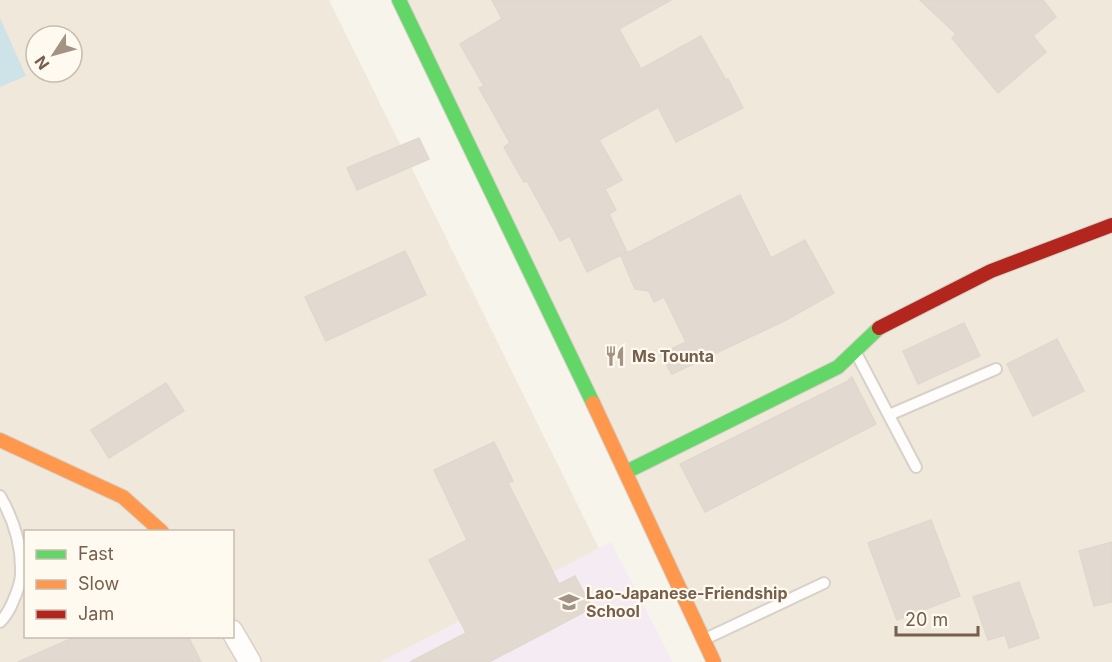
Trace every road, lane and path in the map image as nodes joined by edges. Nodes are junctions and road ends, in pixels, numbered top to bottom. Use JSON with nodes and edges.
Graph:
{"nodes":[{"id":1,"x":399,"y":0,"type":"edge"},
{"id":2,"x":1112,"y":225,"type":"edge"},
{"id":3,"x":855,"y":351,"type":"junction"},
{"id":4,"x":996,"y":369,"type":"dead end"},
{"id":5,"x":889,"y":415,"type":"junction"},
{"id":6,"x":0,"y":440,"type":"edge"},
{"id":7,"x":916,"y":467,"type":"dead end"},
{"id":8,"x":626,"y":472,"type":"junction"},
{"id":9,"x":0,"y":496,"type":"edge"},
{"id":10,"x":161,"y":530,"type":"edge"},
{"id":11,"x":824,"y":583,"type":"dead end"},
{"id":12,"x":0,"y":622,"type":"edge"},
{"id":13,"x":234,"y":634,"type":"edge"},
{"id":14,"x":704,"y":640,"type":"junction"},
{"id":15,"x":250,"y":662,"type":"edge"},
{"id":16,"x":714,"y":662,"type":"edge"}],
"edges":[{"from":1,"to":8,"type":"street"},
{"from":2,"to":3,"type":"street"},
{"from":3,"to":5,"type":"lane"},
{"from":3,"to":8,"type":"street"},
{"from":4,"to":5,"type":"lane"},
{"from":5,"to":7,"type":"lane"},
{"from":6,"to":10,"type":"street"},
{"from":8,"to":14,"type":"street"},
{"from":9,"to":12,"type":"lane"},
{"from":11,"to":14,"type":"lane"},
{"from":13,"to":15,"type":"street"},
{"from":14,"to":16,"type":"street"}]}
